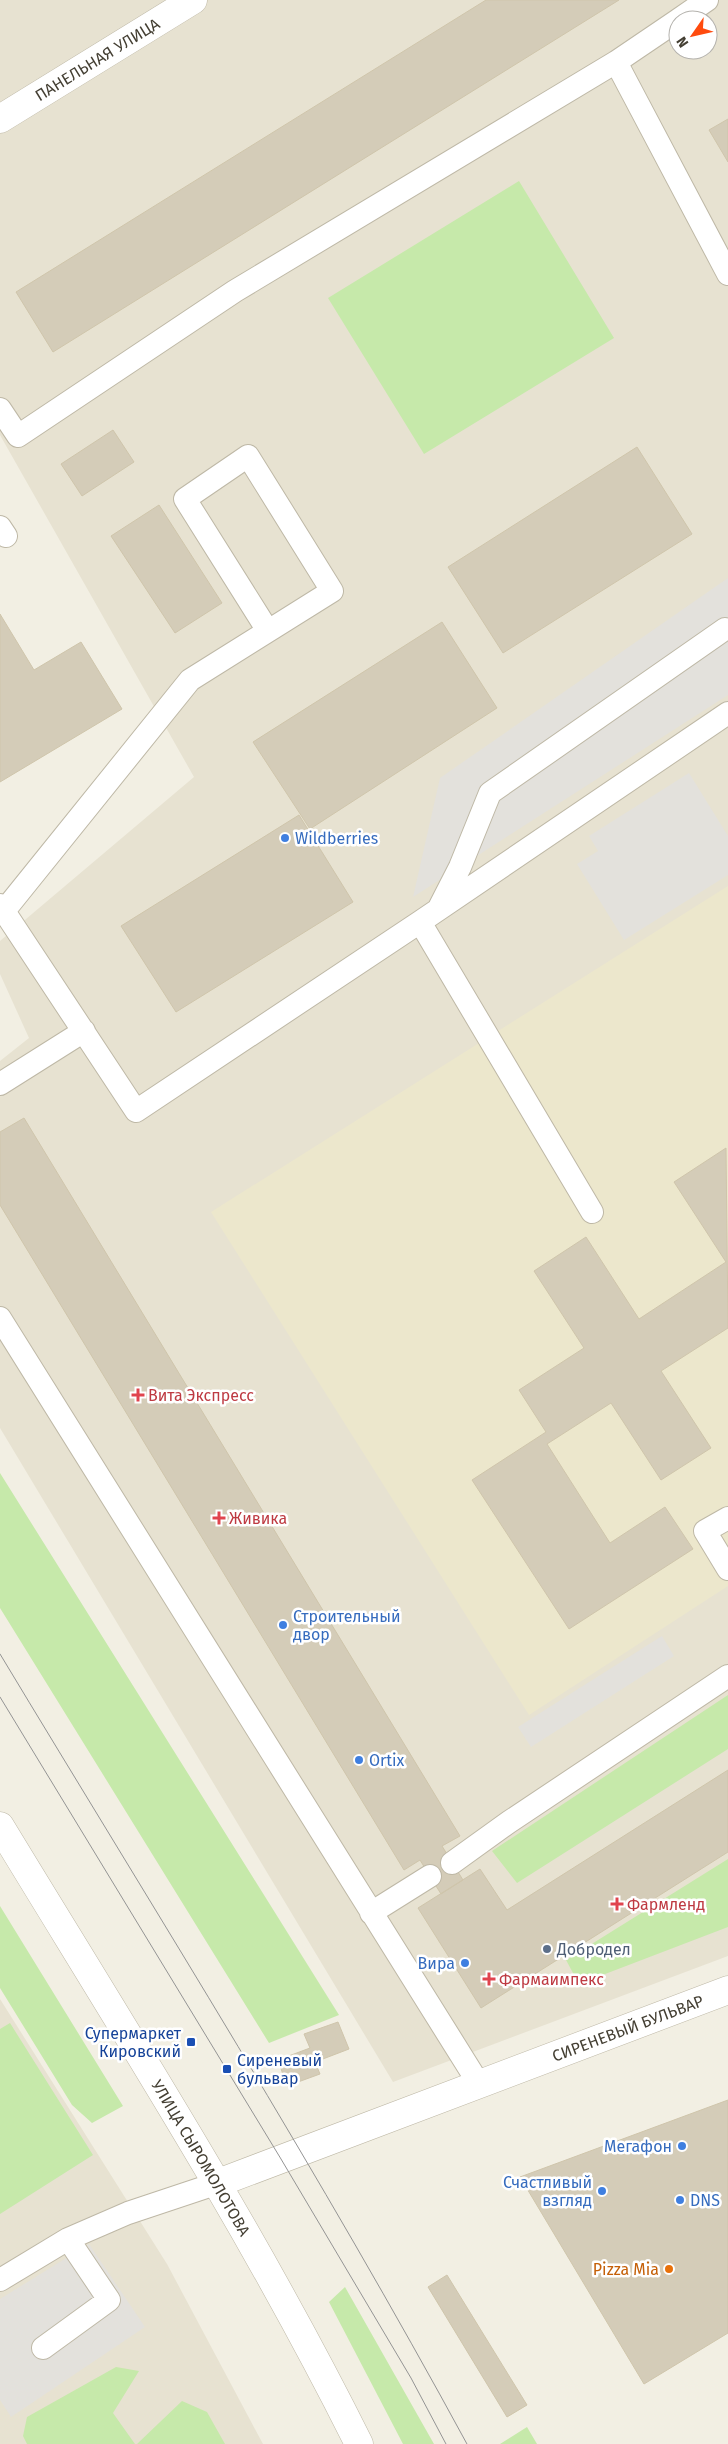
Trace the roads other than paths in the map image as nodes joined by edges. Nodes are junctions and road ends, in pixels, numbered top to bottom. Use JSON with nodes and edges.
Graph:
{"nodes":[{"id":1,"x":193,"y":0,"type":"edge"},
{"id":2,"x":707,"y":0,"type":"edge"},
{"id":3,"x":692,"y":10,"type":"edge"},
{"id":4,"x":668,"y":27,"type":"edge"},
{"id":5,"x":616,"y":62,"type":"junction"},
{"id":6,"x":0,"y":120,"type":"edge"},
{"id":7,"x":728,"y":274,"type":"edge"},
{"id":8,"x":0,"y":409,"type":"edge"},
{"id":9,"x":725,"y":630,"type":"dead end"},
{"id":10,"x":268,"y":631,"type":"junction"},
{"id":11,"x":728,"y":712,"type":"edge"},
{"id":12,"x":2,"y":908,"type":"edge"},
{"id":13,"x":439,"y":909,"type":"junction"},
{"id":14,"x":420,"y":922,"type":"junction"},
{"id":15,"x":84,"y":1031,"type":"junction"},
{"id":16,"x":0,"y":1084,"type":"edge"},
{"id":17,"x":592,"y":1212,"type":"dead end"},
{"id":18,"x":0,"y":1318,"type":"edge"},
{"id":19,"x":728,"y":1518,"type":"edge"},
{"id":20,"x":728,"y":1568,"type":"edge"},
{"id":21,"x":728,"y":1676,"type":"edge"},
{"id":22,"x":0,"y":1826,"type":"edge"},
{"id":23,"x":452,"y":1863,"type":"dead end"},
{"id":24,"x":430,"y":1876,"type":"dead end"},
{"id":25,"x":370,"y":1913,"type":"junction"},
{"id":26,"x":728,"y":1990,"type":"edge"},
{"id":27,"x":479,"y":2084,"type":"junction"},
{"id":28,"x":218,"y":2183,"type":"junction"},
{"id":29,"x":68,"y":2239,"type":"junction"},
{"id":30,"x":0,"y":2280,"type":"edge"},
{"id":31,"x":43,"y":2348,"type":"dead end"},
{"id":32,"x":359,"y":2444,"type":"edge"}],
"edges":[{"from":1,"to":6,"type":"street","name":"ПАНЕЛЬНАЯ УЛИЦА"},
{"from":2,"to":3,"type":"lane"},
{"from":4,"to":5,"type":"lane"},
{"from":5,"to":7,"type":"lane"},
{"from":5,"to":8,"type":"lane"},
{"from":9,"to":13,"type":"lane"},
{"from":10,"to":10,"type":"lane"},
{"from":10,"to":12,"type":"lane"},
{"from":11,"to":13,"type":"lane"},
{"from":12,"to":15,"type":"lane"},
{"from":13,"to":14,"type":"lane"},
{"from":14,"to":15,"type":"lane"},
{"from":14,"to":17,"type":"lane"},
{"from":15,"to":16,"type":"lane"},
{"from":18,"to":25,"type":"lane"},
{"from":19,"to":20,"type":"lane"},
{"from":21,"to":23,"type":"lane"},
{"from":22,"to":28,"type":"street","name":"УЛИЦА СЫРОМОЛОТОВА"},
{"from":24,"to":25,"type":"lane"},
{"from":25,"to":27,"type":"lane"},
{"from":26,"to":27,"type":"street","name":"СИРЕНЕВЫЙ БУЛЬВАР"},
{"from":27,"to":28,"type":"street","name":"СИРЕНЕВЫЙ БУЛЬВАР"},
{"from":28,"to":29,"type":"lane"},
{"from":28,"to":32,"type":"street","name":"УЛИЦА СЫРОМОЛОТОВА"},
{"from":29,"to":30,"type":"lane"},
{"from":29,"to":31,"type":"lane"}]}
